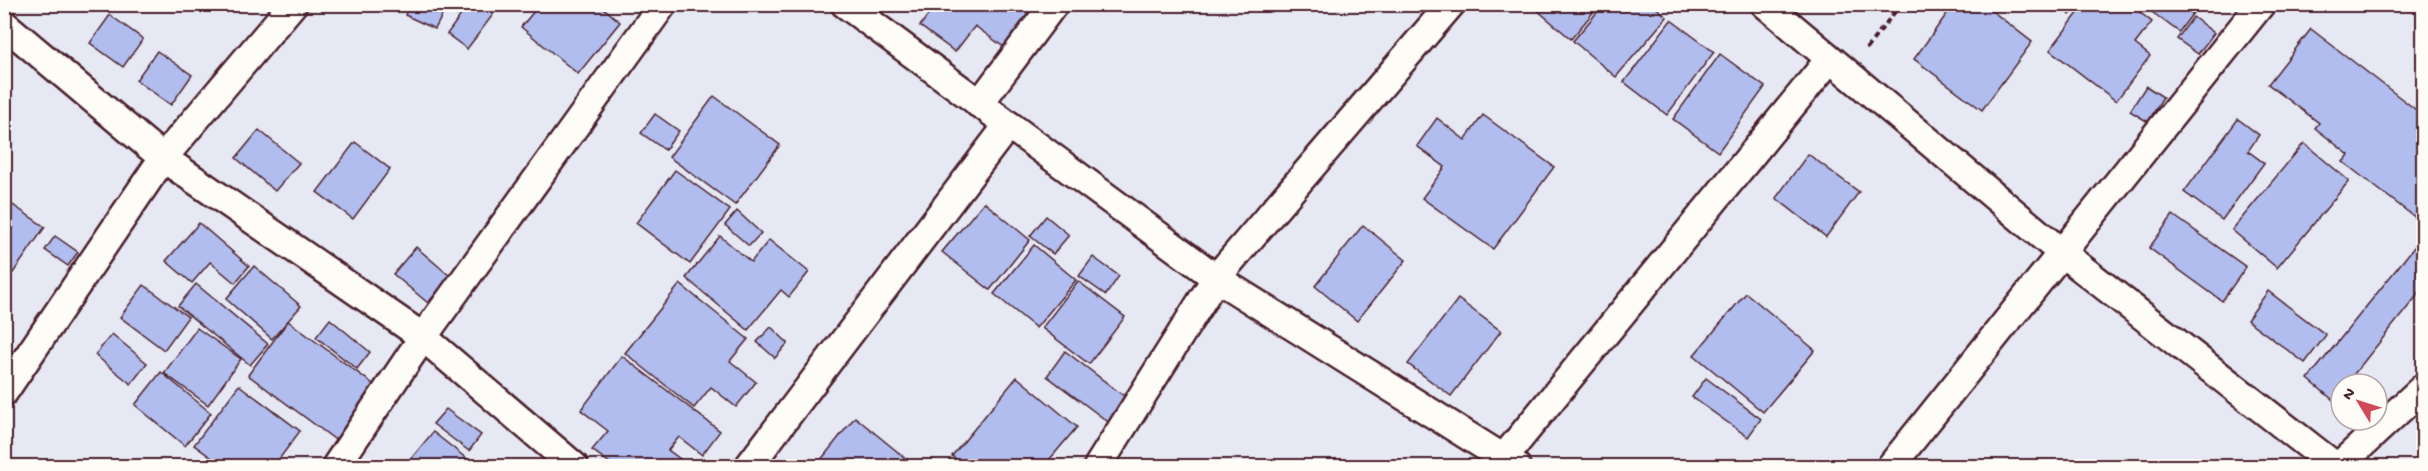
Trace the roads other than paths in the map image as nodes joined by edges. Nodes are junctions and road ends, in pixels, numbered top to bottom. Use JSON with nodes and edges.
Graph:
{"nodes":[{"id":1,"x":293,"y":4,"type":"edge"},
{"id":2,"x":663,"y":4,"type":"edge"},
{"id":3,"x":845,"y":4,"type":"edge"},
{"id":4,"x":1054,"y":4,"type":"edge"},
{"id":5,"x":1450,"y":4,"type":"edge"},
{"id":6,"x":1765,"y":4,"type":"edge"},
{"id":7,"x":2261,"y":4,"type":"edge"},
{"id":8,"x":4,"y":24,"type":"edge"},
{"id":9,"x":1838,"y":67,"type":"junction"},
{"id":10,"x":980,"y":104,"type":"junction"},
{"id":11,"x":1008,"y":125,"type":"junction"},
{"id":12,"x":163,"y":158,"type":"junction"},
{"id":13,"x":2062,"y":253,"type":"junction"},
{"id":14,"x":1216,"y":278,"type":"junction"},
{"id":15,"x":423,"y":337,"type":"junction"},
{"id":16,"x":2424,"y":387,"type":"edge"},
{"id":17,"x":4,"y":392,"type":"edge"},
{"id":18,"x":1505,"y":464,"type":"edge"},
{"id":19,"x":336,"y":466,"type":"edge"},
{"id":20,"x":574,"y":466,"type":"edge"},
{"id":21,"x":749,"y":466,"type":"edge"},
{"id":22,"x":1098,"y":466,"type":"edge"},
{"id":23,"x":1891,"y":466,"type":"edge"},
{"id":24,"x":2337,"y":466,"type":"edge"}],
"edges":[{"from":1,"to":12,"type":"street"},
{"from":2,"to":15,"type":"street"},
{"from":3,"to":10,"type":"street"},
{"from":4,"to":10,"type":"street"},
{"from":5,"to":14,"type":"street"},
{"from":6,"to":9,"type":"street"},
{"from":7,"to":13,"type":"street"},
{"from":8,"to":12,"type":"street"},
{"from":9,"to":13,"type":"street"},
{"from":9,"to":18,"type":"street"},
{"from":10,"to":11,"type":"street"},
{"from":11,"to":14,"type":"street"},
{"from":11,"to":21,"type":"street"},
{"from":12,"to":15,"type":"street"},
{"from":12,"to":17,"type":"street"},
{"from":13,"to":23,"type":"street"},
{"from":13,"to":24,"type":"street"},
{"from":14,"to":18,"type":"street"},
{"from":14,"to":22,"type":"street"},
{"from":15,"to":19,"type":"street"},
{"from":15,"to":20,"type":"street"},
{"from":16,"to":24,"type":"street"}]}
